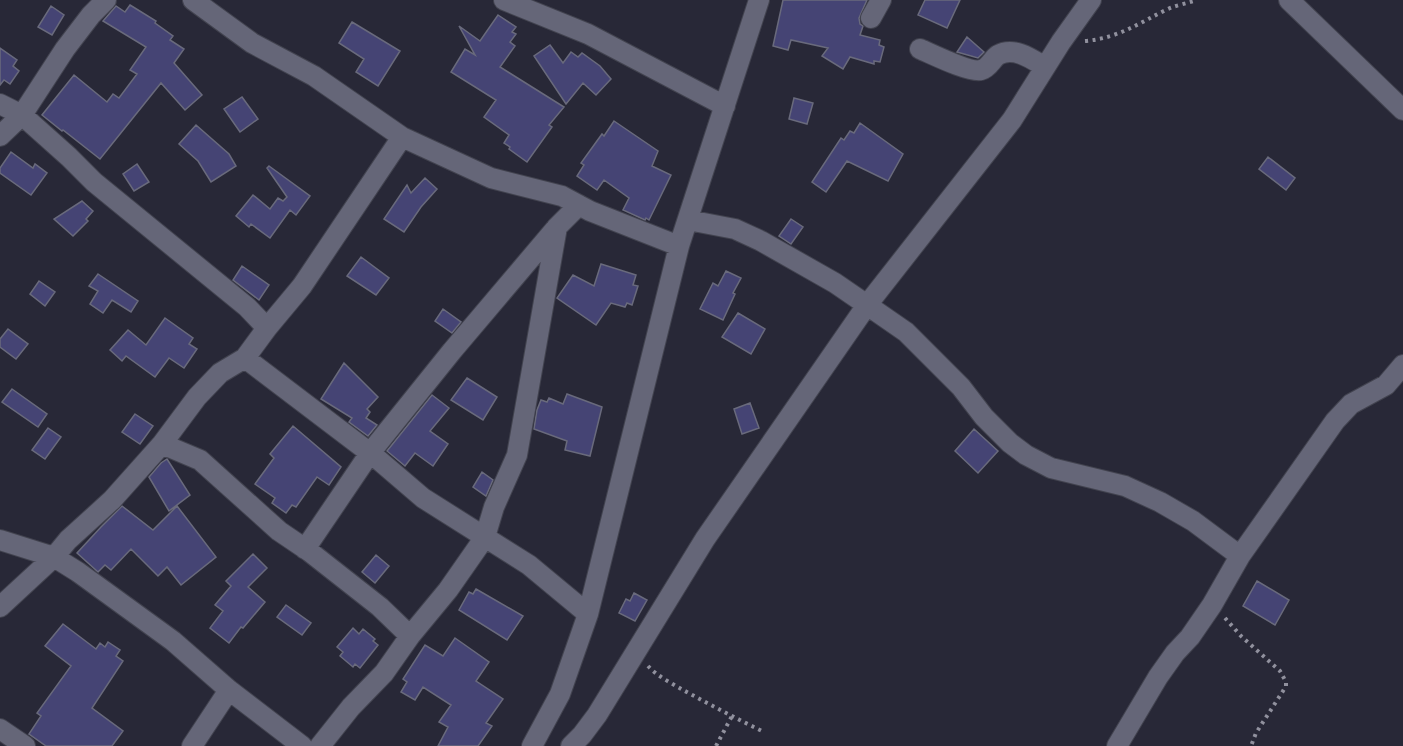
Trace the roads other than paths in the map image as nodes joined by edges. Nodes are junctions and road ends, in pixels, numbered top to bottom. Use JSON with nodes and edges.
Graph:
{"nodes":[{"id":1,"x":106,"y":0,"type":"edge"},
{"id":2,"x":193,"y":0,"type":"edge"},
{"id":3,"x":504,"y":0,"type":"edge"},
{"id":4,"x":759,"y":0,"type":"edge"},
{"id":5,"x":881,"y":0,"type":"edge"},
{"id":6,"x":1091,"y":0,"type":"edge"},
{"id":7,"x":1289,"y":0,"type":"edge"},
{"id":8,"x":871,"y":18,"type":"dead end"},
{"id":9,"x":920,"y":48,"type":"dead end"},
{"id":10,"x":1045,"y":67,"type":"junction"},
{"id":11,"x":0,"y":104,"type":"edge"},
{"id":12,"x":725,"y":106,"type":"junction"},
{"id":13,"x":1403,"y":110,"type":"edge"},
{"id":14,"x":22,"y":115,"type":"junction"},
{"id":15,"x":0,"y":136,"type":"edge"},
{"id":16,"x":402,"y":137,"type":"junction"},
{"id":17,"x":579,"y":205,"type":"junction"},
{"id":18,"x":687,"y":220,"type":"junction"},
{"id":19,"x":557,"y":227,"type":"junction"},
{"id":20,"x":679,"y":246,"type":"junction"},
{"id":21,"x":867,"y":305,"type":"junction"},
{"id":22,"x":267,"y":328,"type":"junction"},
{"id":23,"x":245,"y":358,"type":"junction"},
{"id":24,"x":1403,"y":365,"type":"edge"},
{"id":25,"x":162,"y":444,"type":"junction"},
{"id":26,"x":370,"y":453,"type":"junction"},
{"id":27,"x":484,"y":537,"type":"junction"},
{"id":28,"x":0,"y":540,"type":"edge"},
{"id":29,"x":305,"y":549,"type":"junction"},
{"id":30,"x":1240,"y":556,"type":"junction"},
{"id":31,"x":54,"y":557,"type":"junction"},
{"id":32,"x":0,"y":607,"type":"edge"},
{"id":33,"x":588,"y":614,"type":"junction"},
{"id":34,"x":410,"y":636,"type":"junction"},
{"id":35,"x":229,"y":690,"type":"junction"},
{"id":36,"x":0,"y":729,"type":"edge"},
{"id":37,"x":25,"y":746,"type":"edge"},
{"id":38,"x":192,"y":746,"type":"edge"},
{"id":39,"x":302,"y":746,"type":"edge"},
{"id":40,"x":320,"y":746,"type":"edge"},
{"id":41,"x":532,"y":746,"type":"edge"},
{"id":42,"x":571,"y":746,"type":"edge"},
{"id":43,"x":1117,"y":746,"type":"edge"}],
"edges":[{"from":1,"to":14,"type":"street"},
{"from":2,"to":16,"type":"street"},
{"from":3,"to":12,"type":"street"},
{"from":4,"to":12,"type":"street"},
{"from":5,"to":8,"type":"street"},
{"from":6,"to":10,"type":"street"},
{"from":7,"to":13,"type":"street"},
{"from":9,"to":10,"type":"street"},
{"from":10,"to":21,"type":"street"},
{"from":11,"to":14,"type":"street"},
{"from":12,"to":18,"type":"street"},
{"from":14,"to":15,"type":"street"},
{"from":14,"to":22,"type":"street"},
{"from":16,"to":17,"type":"street"},
{"from":16,"to":22,"type":"street"},
{"from":17,"to":19,"type":"street"},
{"from":17,"to":20,"type":"street"},
{"from":18,"to":20,"type":"street"},
{"from":18,"to":21,"type":"street"},
{"from":19,"to":26,"type":"street"},
{"from":19,"to":27,"type":"street"},
{"from":20,"to":33,"type":"street"},
{"from":21,"to":30,"type":"street"},
{"from":21,"to":42,"type":"street"},
{"from":22,"to":23,"type":"street"},
{"from":23,"to":25,"type":"street"},
{"from":23,"to":26,"type":"street"},
{"from":24,"to":30,"type":"street"},
{"from":25,"to":29,"type":"street"},
{"from":25,"to":31,"type":"street"},
{"from":26,"to":27,"type":"street"},
{"from":26,"to":29,"type":"street"},
{"from":27,"to":33,"type":"street"},
{"from":27,"to":34,"type":"street"},
{"from":28,"to":31,"type":"street"},
{"from":29,"to":34,"type":"street"},
{"from":30,"to":43,"type":"street"},
{"from":31,"to":32,"type":"street"},
{"from":31,"to":35,"type":"street"},
{"from":33,"to":41,"type":"street"},
{"from":34,"to":40,"type":"street"},
{"from":35,"to":38,"type":"street"},
{"from":35,"to":39,"type":"street"},
{"from":36,"to":37,"type":"street"}]}
